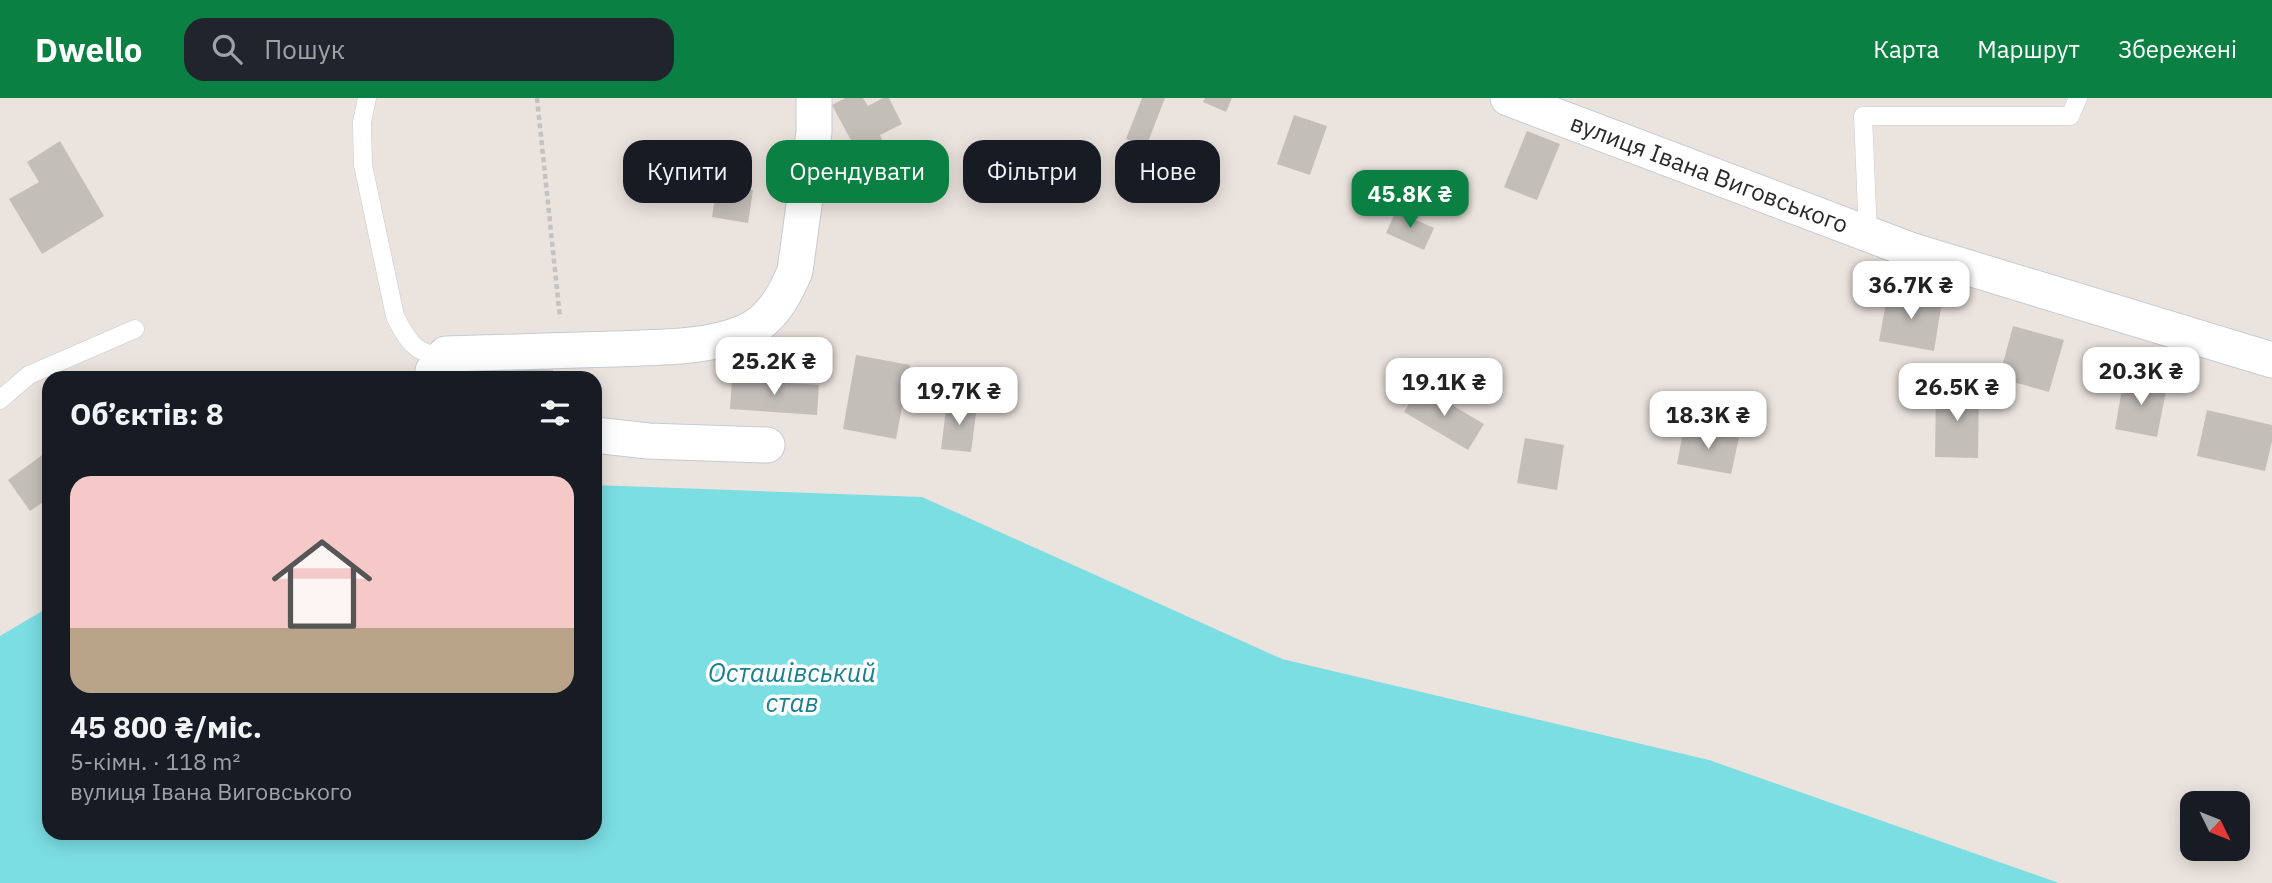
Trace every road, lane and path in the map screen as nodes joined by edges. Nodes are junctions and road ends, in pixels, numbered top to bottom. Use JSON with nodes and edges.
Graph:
{"nodes":[{"id":1,"x":367,"y":98,"type":"edge"},
{"id":2,"x":537,"y":98,"type":"edge"},
{"id":3,"x":814,"y":98,"type":"edge"},
{"id":4,"x":1507,"y":98,"type":"edge"},
{"id":5,"x":2078,"y":98,"type":"edge"},
{"id":6,"x":1863,"y":107,"type":"edge"},
{"id":7,"x":1868,"y":234,"type":"junction"},
{"id":8,"x":135,"y":329,"type":"dead end"},
{"id":9,"x":564,"y":350,"type":"junction"},
{"id":10,"x":2272,"y":359,"type":"edge"},
{"id":11,"x":440,"y":366,"type":"edge"},
{"id":12,"x":0,"y":400,"type":"edge"},
{"id":13,"x":602,"y":436,"type":"edge"},
{"id":14,"x":766,"y":446,"type":"dead end"}],
"edges":[{"from":1,"to":11,"type":"lane"},
{"from":2,"to":9,"type":"path"},
{"from":3,"to":9,"type":"street"},
{"from":4,"to":7,"type":"street","name":"вулиця Івана Виговського"},
{"from":5,"to":6,"type":"lane"},
{"from":6,"to":7,"type":"lane"},
{"from":7,"to":10,"type":"street","name":"вулиця Івана Виговського"},
{"from":8,"to":12,"type":"lane"},
{"from":9,"to":11,"type":"street"},
{"from":13,"to":14,"type":"street"}]}
